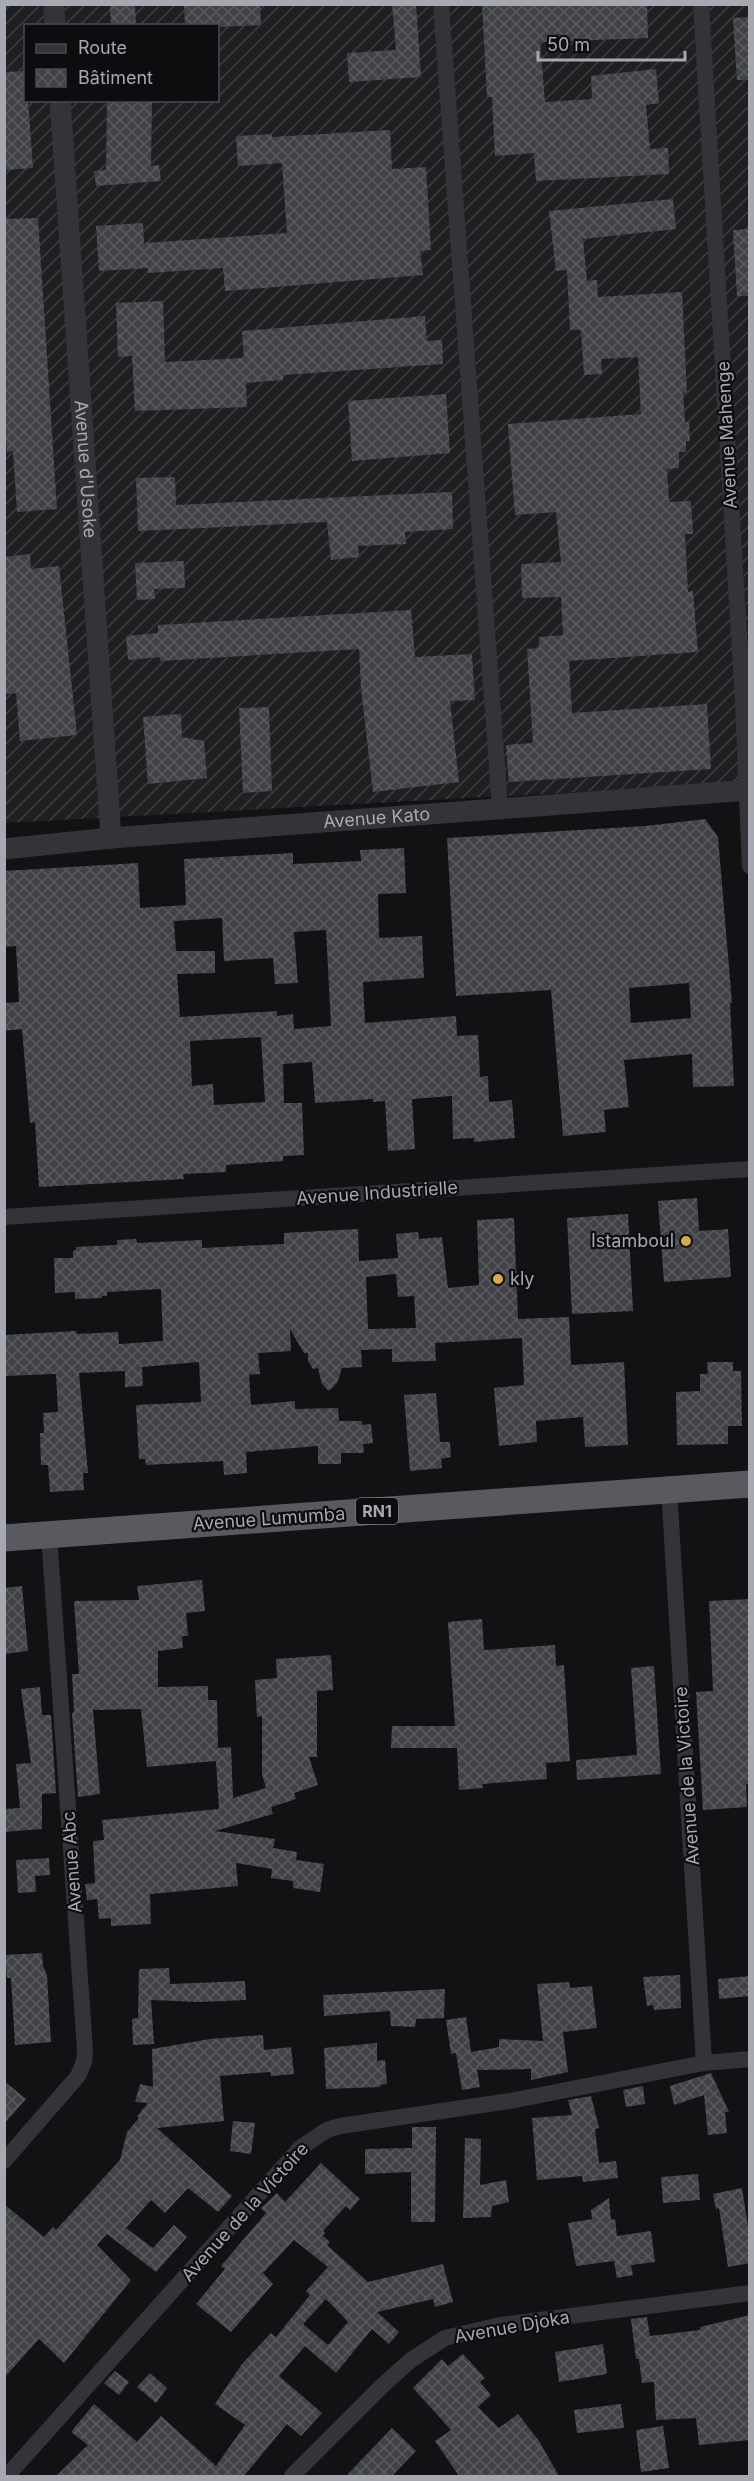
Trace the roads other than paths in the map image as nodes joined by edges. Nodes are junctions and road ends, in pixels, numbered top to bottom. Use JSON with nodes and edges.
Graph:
{"nodes":[{"id":1,"x":54,"y":4,"type":"edge"},
{"id":2,"x":441,"y":4,"type":"edge"},
{"id":3,"x":701,"y":4,"type":"edge"},
{"id":4,"x":55,"y":24,"type":"edge"},
{"id":5,"x":60,"y":102,"type":"edge"},
{"id":6,"x":748,"y":790,"type":"edge"},
{"id":7,"x":500,"y":808,"type":"junction"},
{"id":8,"x":111,"y":838,"type":"junction"},
{"id":9,"x":4,"y":849,"type":"edge"},
{"id":10,"x":750,"y":866,"type":"edge"},
{"id":11,"x":750,"y":1169,"type":"edge"},
{"id":12,"x":4,"y":1217,"type":"edge"},
{"id":13,"x":750,"y":1484,"type":"edge"},
{"id":14,"x":669,"y":1489,"type":"junction"},
{"id":15,"x":50,"y":1535,"type":"junction"},
{"id":16,"x":4,"y":1538,"type":"edge"},
{"id":17,"x":750,"y":2059,"type":"edge"},
{"id":18,"x":704,"y":2063,"type":"junction"},
{"id":19,"x":4,"y":2161,"type":"edge"},
{"id":20,"x":750,"y":2293,"type":"edge"},
{"id":21,"x":7,"y":2476,"type":"edge"},
{"id":22,"x":292,"y":2476,"type":"edge"}],
"edges":[{"from":1,"to":4,"type":"street"},
{"from":2,"to":7,"type":"street"},
{"from":3,"to":6,"type":"street","name":"Avenue Mahenge"},
{"from":5,"to":8,"type":"street","name":"Avenue d'Usoke"},
{"from":6,"to":7,"type":"street","name":"Avenue Kato"},
{"from":6,"to":10,"type":"street","name":"Avenue Mahenge"},
{"from":7,"to":8,"type":"street","name":"Avenue Kato"},
{"from":8,"to":9,"type":"street","name":"Avenue Kato"},
{"from":11,"to":12,"type":"street","name":"Avenue Industrielle"},
{"from":13,"to":14,"type":"highway","name":"Avenue Lumumba","number":"RN1"},
{"from":14,"to":15,"type":"highway","name":"Avenue Lumumba","number":"RN1"},
{"from":14,"to":18,"type":"street","name":"Avenue de la Victoire"},
{"from":15,"to":16,"type":"highway","name":"Avenue Lumumba","number":"RN1"},
{"from":15,"to":19,"type":"street","name":"Avenue Abc"},
{"from":17,"to":18,"type":"street","name":"Avenue de la Victoire"},
{"from":18,"to":21,"type":"street","name":"Avenue de la Victoire"},
{"from":20,"to":22,"type":"street","name":"Avenue Djoka"}]}
